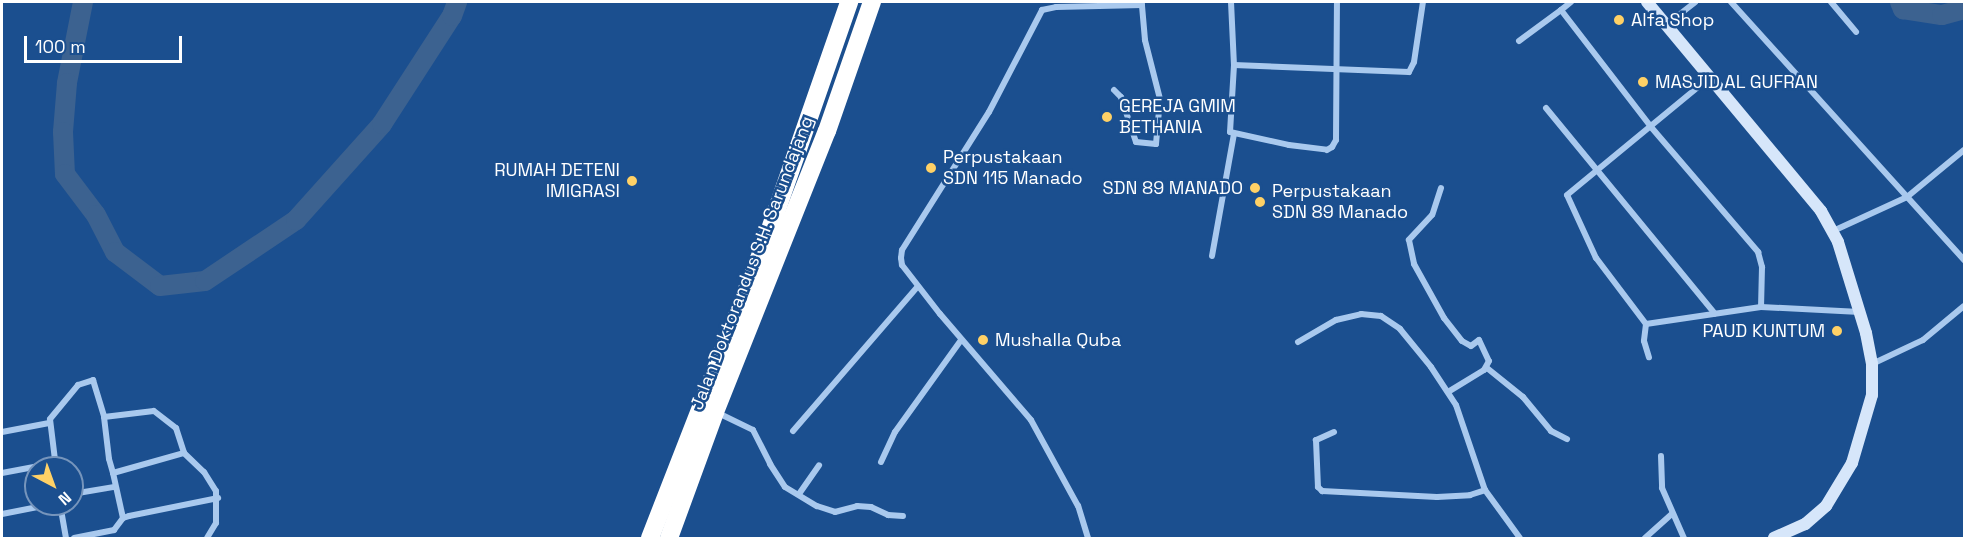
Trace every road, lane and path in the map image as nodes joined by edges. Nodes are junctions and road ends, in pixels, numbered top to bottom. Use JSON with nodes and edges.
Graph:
{"nodes":[{"id":1,"x":849,"y":2,"type":"edge"},
{"id":2,"x":872,"y":2,"type":"edge"},
{"id":3,"x":1231,"y":2,"type":"edge"},
{"id":4,"x":1337,"y":2,"type":"edge"},
{"id":5,"x":1423,"y":2,"type":"edge"},
{"id":6,"x":1571,"y":2,"type":"edge"},
{"id":7,"x":1647,"y":2,"type":"edge"},
{"id":8,"x":1695,"y":2,"type":"edge"},
{"id":9,"x":1731,"y":2,"type":"edge"},
{"id":10,"x":1830,"y":2,"type":"edge"},
{"id":11,"x":1142,"y":3,"type":"edge"},
{"id":12,"x":1561,"y":10,"type":"junction"},
{"id":13,"x":1666,"y":25,"type":"junction"},
{"id":14,"x":1856,"y":32,"type":"dead end"},
{"id":15,"x":1519,"y":41,"type":"dead end"},
{"id":16,"x":1234,"y":65,"type":"junction"},
{"id":17,"x":1335,"y":69,"type":"junction"},
{"id":18,"x":1709,"y":78,"type":"junction"},
{"id":19,"x":1114,"y":90,"type":"dead end"},
{"id":20,"x":1546,"y":108,"type":"dead end"},
{"id":21,"x":1651,"y":127,"type":"junction"},
{"id":22,"x":1234,"y":135,"type":"junction"},
{"id":23,"x":1965,"y":150,"type":"edge"},
{"id":24,"x":1599,"y":171,"type":"junction"},
{"id":25,"x":1441,"y":188,"type":"dead end"},
{"id":26,"x":1907,"y":197,"type":"junction"},
{"id":27,"x":1833,"y":231,"type":"junction"},
{"id":28,"x":1212,"y":256,"type":"dead end"},
{"id":29,"x":1965,"y":260,"type":"edge"},
{"id":30,"x":918,"y":286,"type":"junction"},
{"id":31,"x":1965,"y":306,"type":"edge"},
{"id":32,"x":1761,"y":307,"type":"junction"},
{"id":33,"x":1860,"y":312,"type":"junction"},
{"id":34,"x":1715,"y":314,"type":"junction"},
{"id":35,"x":1646,"y":324,"type":"junction"},
{"id":36,"x":961,"y":340,"type":"junction"},
{"id":37,"x":1298,"y":342,"type":"dead end"},
{"id":38,"x":731,"y":350,"type":"junction"},
{"id":39,"x":1649,"y":357,"type":"dead end"},
{"id":40,"x":1872,"y":364,"type":"junction"},
{"id":41,"x":1487,"y":368,"type":"junction"},
{"id":42,"x":1448,"y":392,"type":"junction"},
{"id":43,"x":715,"y":412,"type":"junction"},
{"id":44,"x":104,"y":417,"type":"junction"},
{"id":45,"x":49,"y":423,"type":"junction"},
{"id":46,"x":793,"y":431,"type":"dead end"},
{"id":47,"x":2,"y":432,"type":"edge"},
{"id":48,"x":1334,"y":432,"type":"dead end"},
{"id":49,"x":1567,"y":439,"type":"dead end"},
{"id":50,"x":184,"y":453,"type":"junction"},
{"id":51,"x":54,"y":456,"type":"edge"},
{"id":52,"x":1661,"y":456,"type":"dead end"},
{"id":53,"x":881,"y":462,"type":"dead end"},
{"id":54,"x":819,"y":465,"type":"dead end"},
{"id":55,"x":24,"y":470,"type":"edge"},
{"id":56,"x":2,"y":473,"type":"edge"},
{"id":57,"x":113,"y":473,"type":"junction"},
{"id":58,"x":114,"y":488,"type":"junction"},
{"id":59,"x":1485,"y":490,"type":"junction"},
{"id":60,"x":84,"y":492,"type":"edge"},
{"id":61,"x":799,"y":494,"type":"junction"},
{"id":62,"x":218,"y":498,"type":"junction"},
{"id":63,"x":24,"y":510,"type":"edge"},
{"id":64,"x":2,"y":514,"type":"edge"},
{"id":65,"x":1672,"y":514,"type":"junction"},
{"id":66,"x":62,"y":516,"type":"edge"},
{"id":67,"x":903,"y":516,"type":"dead end"},
{"id":68,"x":123,"y":518,"type":"junction"},
{"id":69,"x":66,"y":538,"type":"edge"},
{"id":70,"x":74,"y":538,"type":"edge"},
{"id":71,"x":207,"y":538,"type":"edge"},
{"id":72,"x":650,"y":538,"type":"edge"},
{"id":73,"x":669,"y":538,"type":"edge"},
{"id":74,"x":1088,"y":538,"type":"edge"},
{"id":75,"x":1518,"y":538,"type":"edge"},
{"id":76,"x":1645,"y":538,"type":"edge"},
{"id":77,"x":1684,"y":538,"type":"edge"},
{"id":78,"x":1774,"y":538,"type":"edge"}],
"edges":[{"from":1,"to":38,"type":"highway","name":"Jalan Doktorandus S.H. Sarundajang"},
{"from":2,"to":38,"type":"highway","name":"Jalan Doktorandus S.H. Sarundajang"},
{"from":3,"to":16,"type":"street"},
{"from":4,"to":17,"type":"street"},
{"from":5,"to":17,"type":"street"},
{"from":6,"to":12,"type":"street"},
{"from":7,"to":13,"type":"street"},
{"from":8,"to":13,"type":"street"},
{"from":9,"to":26,"type":"street"},
{"from":10,"to":14,"type":"street"},
{"from":11,"to":19,"type":"street"},
{"from":11,"to":30,"type":"street"},
{"from":12,"to":15,"type":"street"},
{"from":12,"to":21,"type":"street"},
{"from":13,"to":18,"type":"street"},
{"from":16,"to":17,"type":"street"},
{"from":16,"to":22,"type":"street"},
{"from":17,"to":22,"type":"street"},
{"from":18,"to":21,"type":"street"},
{"from":18,"to":27,"type":"street"},
{"from":20,"to":24,"type":"street"},
{"from":21,"to":24,"type":"street"},
{"from":21,"to":32,"type":"street"},
{"from":22,"to":28,"type":"street"},
{"from":23,"to":26,"type":"street"},
{"from":24,"to":34,"type":"street"},
{"from":24,"to":35,"type":"street"},
{"from":25,"to":41,"type":"street"},
{"from":26,"to":27,"type":"street"},
{"from":26,"to":29,"type":"street"},
{"from":27,"to":33,"type":"street"},
{"from":30,"to":36,"type":"street"},
{"from":30,"to":46,"type":"street"},
{"from":31,"to":40,"type":"street"},
{"from":32,"to":33,"type":"street"},
{"from":32,"to":34,"type":"street"},
{"from":33,"to":40,"type":"street"},
{"from":34,"to":35,"type":"street"},
{"from":35,"to":39,"type":"street"},
{"from":36,"to":53,"type":"street"},
{"from":36,"to":74,"type":"street"},
{"from":37,"to":42,"type":"street"},
{"from":38,"to":43,"type":"highway","name":"Jalan Doktorandus S.H. Sarundajang"},
{"from":38,"to":72,"type":"highway","name":"Jalan Doktorandus S.H. Sarundajang"},
{"from":40,"to":78,"type":"street"},
{"from":41,"to":42,"type":"street"},
{"from":41,"to":49,"type":"street"},
{"from":42,"to":59,"type":"street"},
{"from":43,"to":61,"type":"street"},
{"from":43,"to":73,"type":"highway","name":"Jalan Doktorandus S.H. Sarundajang"},
{"from":44,"to":45,"type":"street"},
{"from":44,"to":50,"type":"street"},
{"from":44,"to":57,"type":"street"},
{"from":45,"to":47,"type":"street"},
{"from":45,"to":51,"type":"street"},
{"from":48,"to":59,"type":"street"},
{"from":50,"to":57,"type":"street"},
{"from":50,"to":62,"type":"street"},
{"from":52,"to":65,"type":"street"},
{"from":54,"to":61,"type":"street"},
{"from":55,"to":56,"type":"street"},
{"from":57,"to":58,"type":"street"},
{"from":58,"to":60,"type":"street"},
{"from":58,"to":68,"type":"street"},
{"from":59,"to":75,"type":"street"},
{"from":61,"to":67,"type":"street"},
{"from":62,"to":68,"type":"street"},
{"from":62,"to":71,"type":"street"},
{"from":63,"to":64,"type":"street"},
{"from":65,"to":76,"type":"street"},
{"from":65,"to":77,"type":"street"},
{"from":66,"to":69,"type":"street"},
{"from":68,"to":70,"type":"street"}]}
